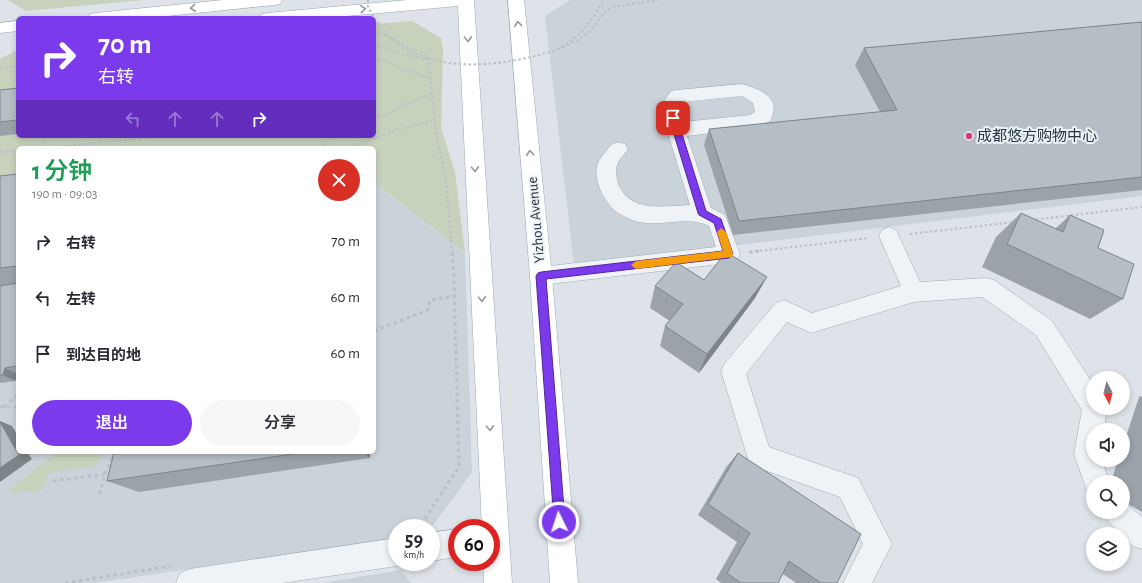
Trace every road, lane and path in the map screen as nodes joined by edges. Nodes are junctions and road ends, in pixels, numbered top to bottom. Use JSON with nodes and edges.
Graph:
{"nodes":[{"id":1,"x":274,"y":0,"type":"edge"},
{"id":2,"x":368,"y":0,"type":"edge"},
{"id":3,"x":465,"y":0,"type":"edge"},
{"id":4,"x":516,"y":0,"type":"edge"},
{"id":5,"x":603,"y":0,"type":"edge"},
{"id":6,"x":658,"y":0,"type":"edge"},
{"id":7,"x":116,"y":16,"type":"edge"},
{"id":8,"x":290,"y":16,"type":"edge"},
{"id":9,"x":373,"y":16,"type":"edge"},
{"id":10,"x":376,"y":21,"type":"edge"},
{"id":11,"x":16,"y":26,"type":"edge"},
{"id":12,"x":0,"y":28,"type":"edge"},
{"id":13,"x":376,"y":34,"type":"edge"},
{"id":14,"x":16,"y":40,"type":"edge"},
{"id":15,"x":0,"y":42,"type":"edge"},
{"id":16,"x":376,"y":44,"type":"edge"},
{"id":17,"x":558,"y":49,"type":"junction"},
{"id":18,"x":376,"y":59,"type":"edge"},
{"id":19,"x":442,"y":62,"type":"junction"},
{"id":20,"x":16,"y":66,"type":"edge"},
{"id":21,"x":0,"y":69,"type":"edge"},
{"id":22,"x":430,"y":79,"type":"junction"},
{"id":23,"x":432,"y":93,"type":"junction"},
{"id":24,"x":376,"y":118,"type":"edge"},
{"id":25,"x":435,"y":120,"type":"junction"},
{"id":26,"x":676,"y":130,"type":"dead end"},
{"id":27,"x":142,"y":138,"type":"edge"},
{"id":28,"x":333,"y":138,"type":"edge"},
{"id":29,"x":376,"y":138,"type":"edge"},
{"id":30,"x":376,"y":138,"type":"edge"},
{"id":31,"x":68,"y":146,"type":"edge"},
{"id":32,"x":321,"y":146,"type":"edge"},
{"id":33,"x":355,"y":146,"type":"edge"},
{"id":34,"x":618,"y":149,"type":"dead end"},
{"id":35,"x":16,"y":151,"type":"edge"},
{"id":36,"x":0,"y":152,"type":"edge"},
{"id":37,"x":1142,"y":207,"type":"edge"},
{"id":38,"x":702,"y":213,"type":"junction"},
{"id":39,"x":1023,"y":221,"type":"edge"},
{"id":40,"x":1016,"y":222,"type":"edge"},
{"id":41,"x":889,"y":236,"type":"junction"},
{"id":42,"x":729,"y":254,"type":"junction"},
{"id":43,"x":541,"y":276,"type":"junction"},
{"id":44,"x":914,"y":292,"type":"junction"},
{"id":45,"x":455,"y":296,"type":"junction"},
{"id":46,"x":376,"y":330,"type":"edge"},
{"id":47,"x":1086,"y":394,"type":"edge"},
{"id":48,"x":16,"y":397,"type":"edge"},
{"id":49,"x":0,"y":407,"type":"edge"},
{"id":50,"x":4,"y":407,"type":"junction"},
{"id":51,"x":16,"y":408,"type":"edge"},
{"id":52,"x":1094,"y":415,"type":"edge"},
{"id":53,"x":113,"y":454,"type":"edge"},
{"id":54,"x":105,"y":474,"type":"junction"},
{"id":55,"x":1094,"y":475,"type":"edge"},
{"id":56,"x":53,"y":481,"type":"dead end"},
{"id":57,"x":99,"y":497,"type":"dead end"},
{"id":58,"x":425,"y":519,"type":"edge"},
{"id":59,"x":492,"y":519,"type":"edge"},
{"id":60,"x":1124,"y":519,"type":"edge"},
{"id":61,"x":1142,"y":536,"type":"edge"},
{"id":62,"x":388,"y":553,"type":"edge"},
{"id":63,"x":497,"y":571,"type":"edge"},
{"id":64,"x":190,"y":583,"type":"edge"},
{"id":65,"x":498,"y":583,"type":"edge"},
{"id":66,"x":564,"y":583,"type":"edge"},
{"id":67,"x":857,"y":583,"type":"edge"}],
"edges":[{"from":1,"to":7,"type":"main road","one_way":true},
{"from":2,"to":9,"type":"path","bridge":true},
{"from":8,"to":3,"type":"main road","one_way":true},
{"from":3,"to":59,"type":"main road","one_way":true},
{"from":43,"to":4,"type":"main road","name":"Yizhou Avenue","one_way":true},
{"from":5,"to":17,"type":"path","bridge":true},
{"from":6,"to":17,"type":"path","bridge":true},
{"from":10,"to":19,"type":"path","bridge":true},
{"from":11,"to":12,"type":"main road"},
{"from":13,"to":22,"type":"path"},
{"from":14,"to":15,"type":"main road"},
{"from":16,"to":19,"type":"path","bridge":true},
{"from":17,"to":19,"type":"path","bridge":true},
{"from":18,"to":22,"type":"path"},
{"from":20,"to":21,"type":"path"},
{"from":22,"to":23,"type":"path"},
{"from":23,"to":24,"type":"path"},
{"from":23,"to":25,"type":"path"},
{"from":25,"to":29,"type":"path"},
{"from":25,"to":45,"type":"path"},
{"from":26,"to":38,"type":"street"},
{"from":27,"to":31,"type":"path"},
{"from":28,"to":32,"type":"path"},
{"from":30,"to":33,"type":"path"},
{"from":34,"to":38,"type":"street"},
{"from":35,"to":36,"type":"path"},
{"from":37,"to":39,"type":"path"},
{"from":38,"to":42,"type":"street"},
{"from":40,"to":41,"type":"path"},
{"from":41,"to":42,"type":"path"},
{"from":41,"to":44,"type":"street"},
{"from":42,"to":43,"type":"street"},
{"from":43,"to":66,"type":"main road","name":"Yizhou Avenue"},
{"from":44,"to":47,"type":"street"},
{"from":44,"to":67,"type":"street"},
{"from":45,"to":46,"type":"path"},
{"from":45,"to":58,"type":"path"},
{"from":48,"to":50,"type":"path"},
{"from":49,"to":50,"type":"path"},
{"from":50,"to":51,"type":"path"},
{"from":52,"to":55,"type":"street"},
{"from":53,"to":54,"type":"path"},
{"from":54,"to":56,"type":"path"},
{"from":54,"to":57,"type":"path"},
{"from":60,"to":61,"type":"street"},
{"from":62,"to":64,"type":"street"},
{"from":63,"to":65,"type":"main road"}]}
